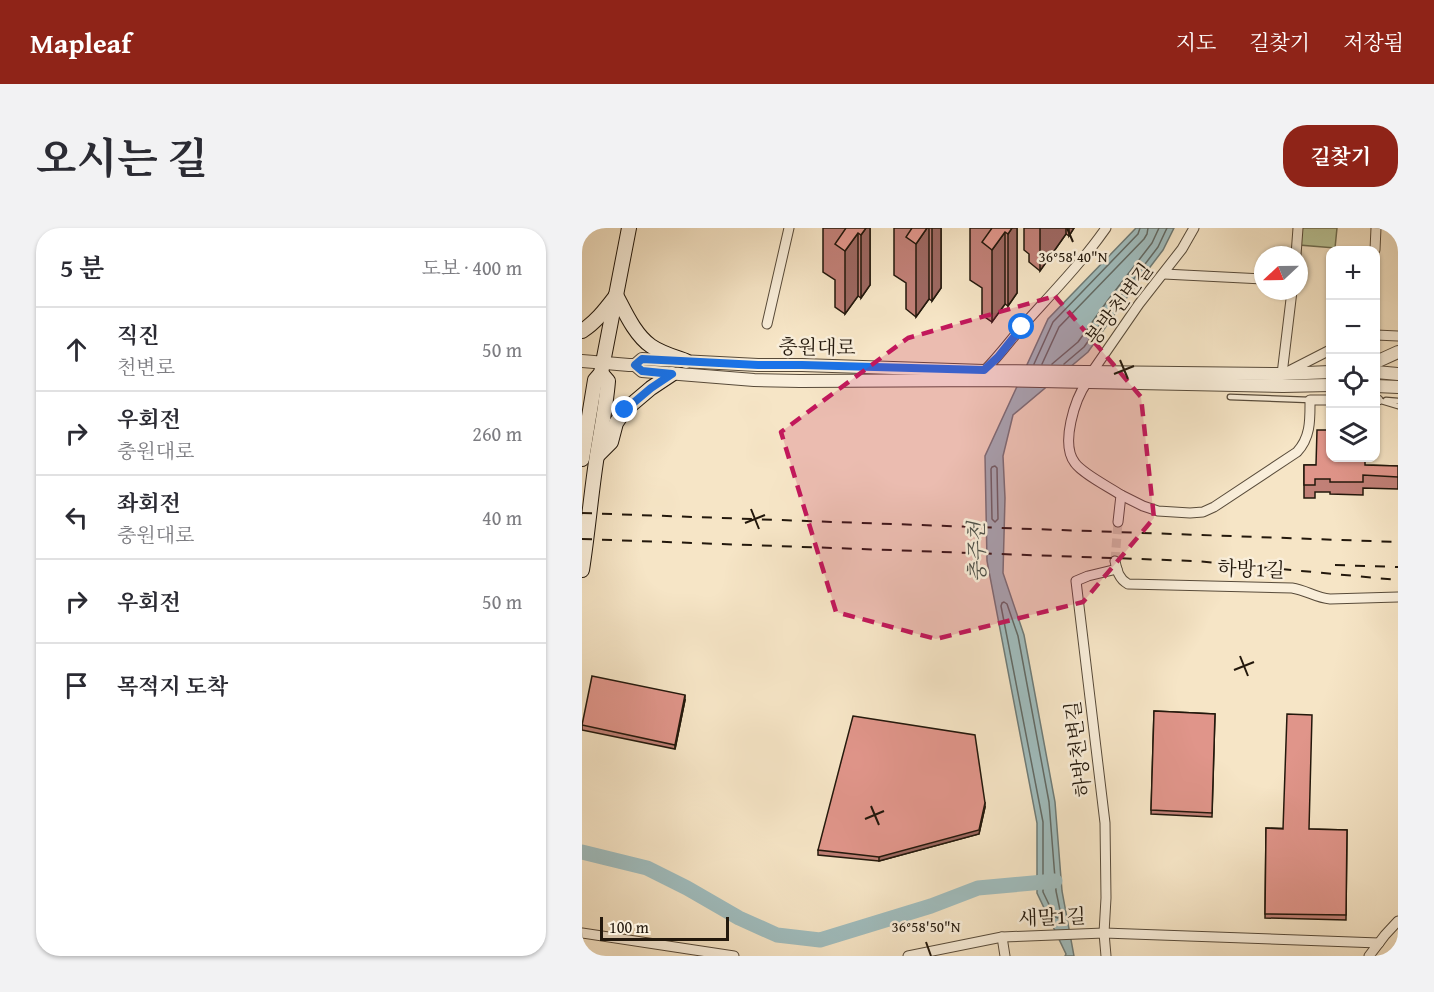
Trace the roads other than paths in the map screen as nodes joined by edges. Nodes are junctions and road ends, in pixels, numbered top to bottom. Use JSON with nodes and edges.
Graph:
{"nodes":[{"id":1,"x":629,"y":228,"type":"edge"},
{"id":2,"x":789,"y":228,"type":"edge"},
{"id":3,"x":1106,"y":228,"type":"edge"},
{"id":4,"x":1194,"y":228,"type":"edge"},
{"id":5,"x":1298,"y":228,"type":"edge"},
{"id":6,"x":1376,"y":228,"type":"edge"},
{"id":7,"x":1297,"y":246,"type":"edge"},
{"id":8,"x":1375,"y":246,"type":"edge"},
{"id":9,"x":1164,"y":274,"type":"junction"},
{"id":10,"x":1254,"y":279,"type":"edge"},
{"id":11,"x":616,"y":295,"type":"junction"},
{"id":12,"x":1291,"y":300,"type":"edge"},
{"id":13,"x":767,"y":324,"type":"dead end"},
{"id":14,"x":582,"y":330,"type":"edge"},
{"id":15,"x":1380,"y":335,"type":"edge"},
{"id":16,"x":1398,"y":336,"type":"edge"},
{"id":17,"x":1326,"y":352,"type":"edge"},
{"id":18,"x":1398,"y":352,"type":"edge"},
{"id":19,"x":1380,"y":360,"type":"edge"},
{"id":20,"x":582,"y":361,"type":"edge"},
{"id":21,"x":686,"y":361,"type":"junction"},
{"id":22,"x":635,"y":365,"type":"junction"},
{"id":23,"x":602,"y":368,"type":"junction"},
{"id":24,"x":984,"y":370,"type":"junction"},
{"id":25,"x":1326,"y":372,"type":"edge"},
{"id":26,"x":1380,"y":372,"type":"edge"},
{"id":27,"x":672,"y":374,"type":"junction"},
{"id":28,"x":1282,"y":374,"type":"junction"},
{"id":29,"x":1398,"y":374,"type":"edge"},
{"id":30,"x":999,"y":375,"type":"junction"},
{"id":31,"x":1087,"y":377,"type":"junction"},
{"id":32,"x":1326,"y":385,"type":"edge"},
{"id":33,"x":1380,"y":386,"type":"edge"},
{"id":34,"x":1398,"y":387,"type":"edge"},
{"id":35,"x":1230,"y":397,"type":"dead end"},
{"id":36,"x":1310,"y":400,"type":"junction"},
{"id":37,"x":1326,"y":400,"type":"edge"},
{"id":38,"x":1380,"y":400,"type":"edge"},
{"id":39,"x":1380,"y":401,"type":"edge"},
{"id":40,"x":1398,"y":401,"type":"edge"},
{"id":41,"x":1398,"y":406,"type":"edge"},
{"id":42,"x":582,"y":419,"type":"edge"},
{"id":43,"x":586,"y":438,"type":"junction"},
{"id":44,"x":597,"y":456,"type":"junction"},
{"id":45,"x":582,"y":459,"type":"edge"},
{"id":46,"x":1121,"y":495,"type":"junction"},
{"id":47,"x":1118,"y":522,"type":"tunnel mouth"},
{"id":48,"x":1116,"y":565,"type":"joint"},
{"id":49,"x":582,"y":570,"type":"edge"},
{"id":50,"x":1398,"y":597,"type":"edge"},
{"id":51,"x":1398,"y":921,"type":"edge"},
{"id":52,"x":582,"y":933,"type":"edge"},
{"id":53,"x":1104,"y":933,"type":"junction"},
{"id":54,"x":1002,"y":937,"type":"junction"},
{"id":55,"x":1379,"y":943,"type":"junction"},
{"id":56,"x":696,"y":953,"type":"edge"},
{"id":57,"x":734,"y":956,"type":"edge"},
{"id":58,"x":908,"y":956,"type":"edge"},
{"id":59,"x":1005,"y":956,"type":"edge"},
{"id":60,"x":1106,"y":956,"type":"edge"},
{"id":61,"x":1370,"y":956,"type":"edge"}],
"edges":[{"from":1,"to":11,"type":"main road"},
{"from":2,"to":13,"type":"street"},
{"from":3,"to":24,"type":"street"},
{"from":4,"to":9,"type":"street","name":"봉방천변길"},
{"from":5,"to":7,"type":"street"},
{"from":6,"to":8,"type":"street"},
{"from":9,"to":10,"type":"street"},
{"from":9,"to":31,"type":"street","name":"봉방천변길"},
{"from":11,"to":14,"type":"main road"},
{"from":11,"to":21,"type":"main road"},
{"from":11,"to":23,"type":"main road"},
{"from":12,"to":28,"type":"street"},
{"from":15,"to":16,"type":"street"},
{"from":17,"to":28,"type":"street"},
{"from":18,"to":19,"type":"street"},
{"from":20,"to":23,"type":"street","name":"충원대로"},
{"from":21,"to":22,"type":"street","name":"충원대로"},
{"from":21,"to":24,"type":"street","name":"충원대로"},
{"from":22,"to":23,"type":"street","name":"충원대로"},
{"from":22,"to":27,"type":"street","name":"충원대로"},
{"from":23,"to":43,"type":"main road"},
{"from":23,"to":44,"type":"main road"},
{"from":24,"to":30,"type":"street","name":"충원대로"},
{"from":25,"to":28,"type":"street"},
{"from":26,"to":29,"type":"street"},
{"from":27,"to":30,"type":"street","name":"충원대로"},
{"from":27,"to":44,"type":"main road"},
{"from":28,"to":31,"type":"street"},
{"from":30,"to":31,"type":"street"},
{"from":31,"to":32,"type":"street"},
{"from":31,"to":46,"type":"street"},
{"from":33,"to":34,"type":"street"},
{"from":35,"to":36,"type":"lane"},
{"from":36,"to":37,"type":"street"},
{"from":36,"to":46,"type":"street"},
{"from":38,"to":40,"type":"lane"},
{"from":39,"to":41,"type":"lane"},
{"from":42,"to":43,"type":"main road"},
{"from":43,"to":45,"type":"main road"},
{"from":44,"to":49,"type":"main road"},
{"from":46,"to":47,"type":"street"},
{"from":48,"to":50,"type":"street","name":"하방1길"},
{"from":48,"to":53,"type":"street","name":"하방천변길"},
{"from":51,"to":55,"type":"street"},
{"from":52,"to":56,"type":"street"},
{"from":53,"to":54,"type":"street","name":"새말1길"},
{"from":53,"to":55,"type":"street","name":"새말1길"},
{"from":53,"to":60,"type":"street","name":"하방천변길"},
{"from":54,"to":58,"type":"street","name":"새말1길"},
{"from":54,"to":59,"type":"street","name":"새말1길"},
{"from":55,"to":61,"type":"street"},
{"from":56,"to":57,"type":"street"}]}
